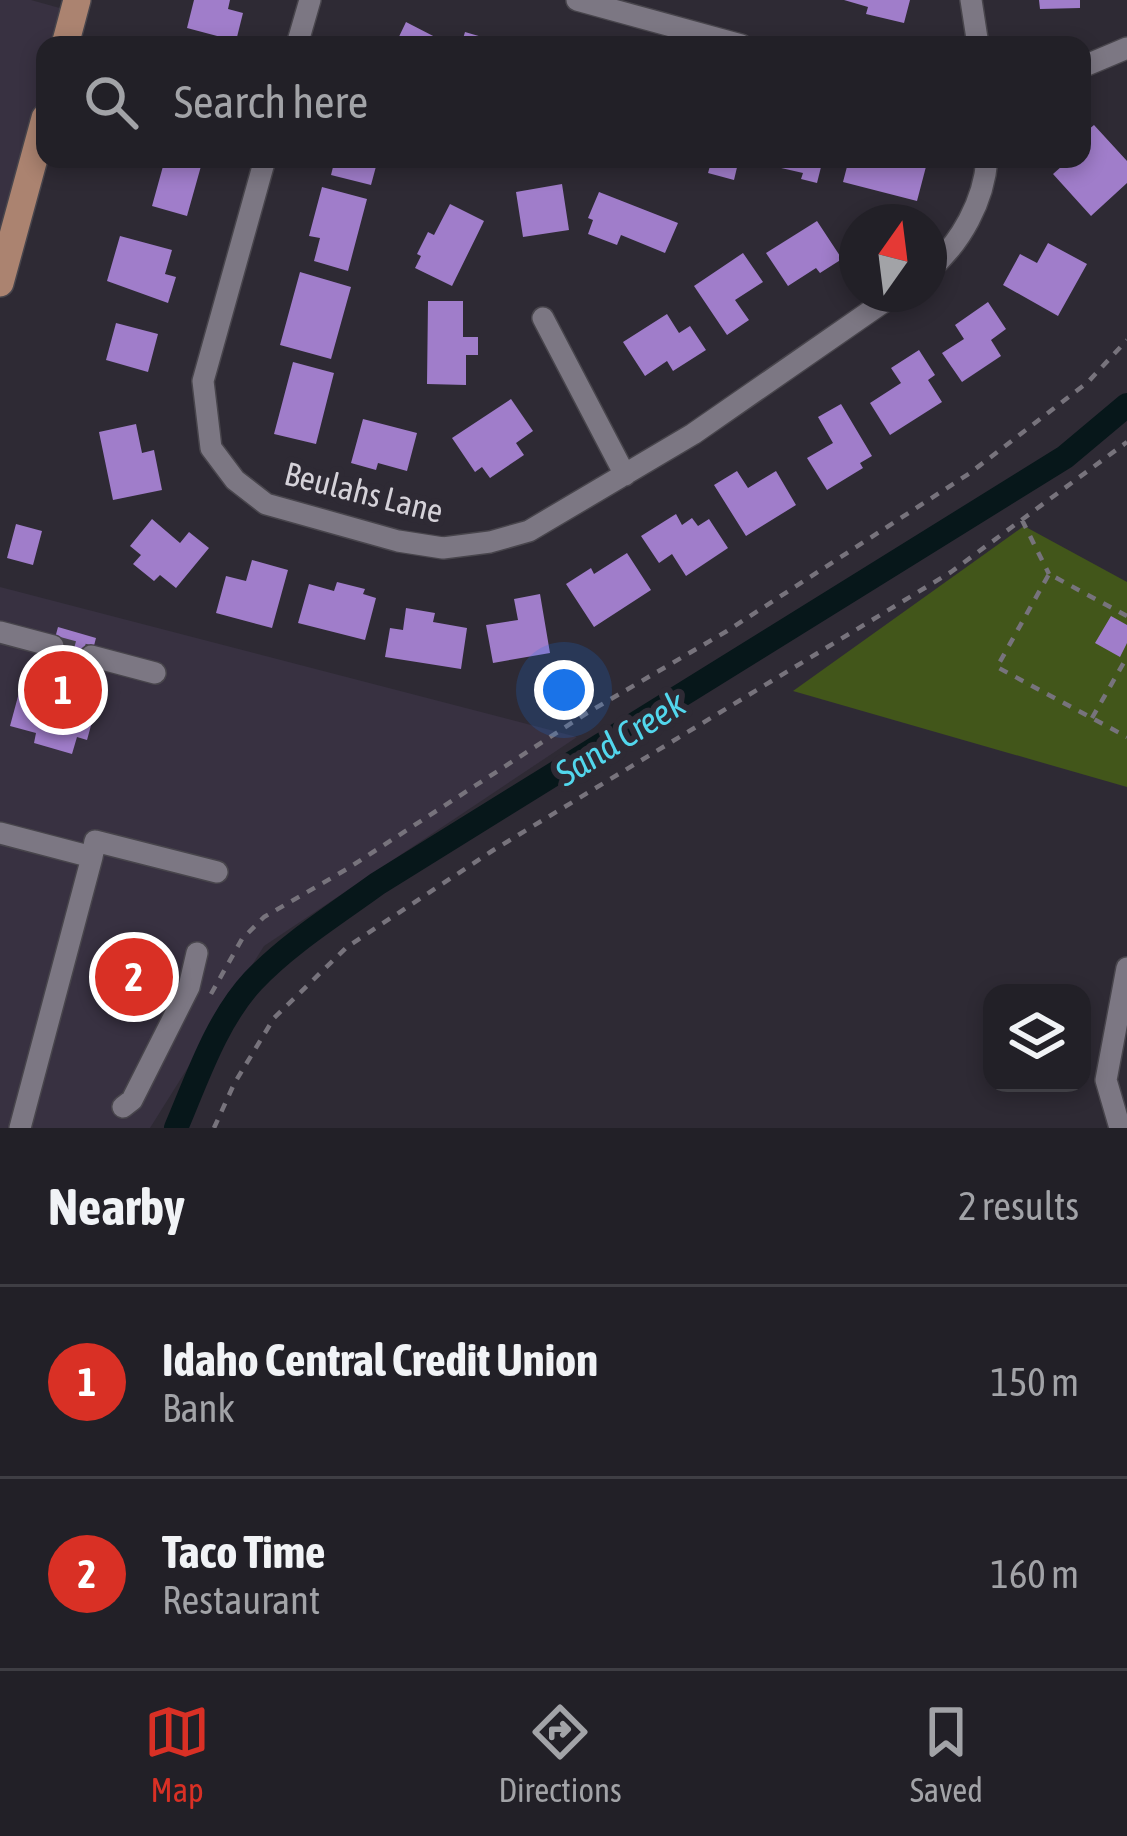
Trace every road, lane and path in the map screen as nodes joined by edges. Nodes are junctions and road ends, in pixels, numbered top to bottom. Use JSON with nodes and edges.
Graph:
{"nodes":[{"id":1,"x":77,"y":0,"type":"edge"},
{"id":2,"x":310,"y":0,"type":"edge"},
{"id":3,"x":577,"y":0,"type":"edge"},
{"id":4,"x":971,"y":0,"type":"edge"},
{"id":5,"x":67,"y":36,"type":"edge"},
{"id":6,"x":300,"y":36,"type":"edge"},
{"id":7,"x":708,"y":36,"type":"edge"},
{"id":8,"x":976,"y":36,"type":"edge"},
{"id":9,"x":1127,"y":48,"type":"edge"},
{"id":10,"x":1091,"y":64,"type":"edge"},
{"id":11,"x":36,"y":151,"type":"edge"},
{"id":12,"x":262,"y":168,"type":"edge"},
{"id":13,"x":986,"y":168,"type":"edge"},
{"id":14,"x":947,"y":248,"type":"edge"},
{"id":15,"x":0,"y":283,"type":"edge"},
{"id":16,"x":869,"y":312,"type":"edge"},
{"id":17,"x":543,"y":318,"type":"dead end"},
{"id":18,"x":1127,"y":340,"type":"edge"},
{"id":19,"x":1127,"y":442,"type":"edge"},
{"id":20,"x":625,"y":475,"type":"junction"},
{"id":21,"x":1022,"y":520,"type":"junction"},
{"id":22,"x":1049,"y":574,"type":"junction"},
{"id":23,"x":1127,"y":616,"type":"edge"},
{"id":24,"x":0,"y":632,"type":"edge"},
{"id":25,"x":53,"y":646,"type":"tunnel mouth"},
{"id":26,"x":91,"y":656,"type":"tunnel mouth"},
{"id":27,"x":1127,"y":657,"type":"edge"},
{"id":28,"x":155,"y":673,"type":"dead end"},
{"id":29,"x":1092,"y":718,"type":"junction"},
{"id":30,"x":1127,"y":737,"type":"edge"},
{"id":31,"x":0,"y":833,"type":"edge"},
{"id":32,"x":92,"y":857,"type":"junction"},
{"id":33,"x":217,"y":872,"type":"dead end"},
{"id":34,"x":197,"y":953,"type":"dead end"},
{"id":35,"x":1127,"y":968,"type":"edge"},
{"id":36,"x":209,"y":997,"type":"dead end"},
{"id":37,"x":1118,"y":1054,"type":"edge"},
{"id":38,"x":124,"y":1107,"type":"dead end"},
{"id":39,"x":20,"y":1128,"type":"edge"},
{"id":40,"x":214,"y":1128,"type":"edge"},
{"id":41,"x":1120,"y":1128,"type":"edge"}],
"edges":[{"from":1,"to":5,"type":"main road"},
{"from":2,"to":6,"type":"street"},
{"from":3,"to":7,"type":"street"},
{"from":4,"to":8,"type":"street"},
{"from":9,"to":10,"type":"street"},
{"from":11,"to":15,"type":"main road"},
{"from":12,"to":20,"type":"street","name":"Beulahs Lane"},
{"from":13,"to":14,"type":"street"},
{"from":16,"to":20,"type":"street","name":"Beulahs Lane"},
{"from":17,"to":20,"type":"street"},
{"from":18,"to":36,"type":"path"},
{"from":19,"to":21,"type":"path"},
{"from":21,"to":22,"type":"path"},
{"from":21,"to":40,"type":"path"},
{"from":22,"to":23,"type":"path"},
{"from":22,"to":29,"type":"path"},
{"from":24,"to":25,"type":"street"},
{"from":26,"to":28,"type":"street"},
{"from":27,"to":29,"type":"path"},
{"from":29,"to":30,"type":"path"},
{"from":31,"to":32,"type":"street"},
{"from":32,"to":33,"type":"street"},
{"from":32,"to":39,"type":"street"},
{"from":34,"to":38,"type":"street"},
{"from":35,"to":37,"type":"street"},
{"from":37,"to":41,"type":"street"}]}
